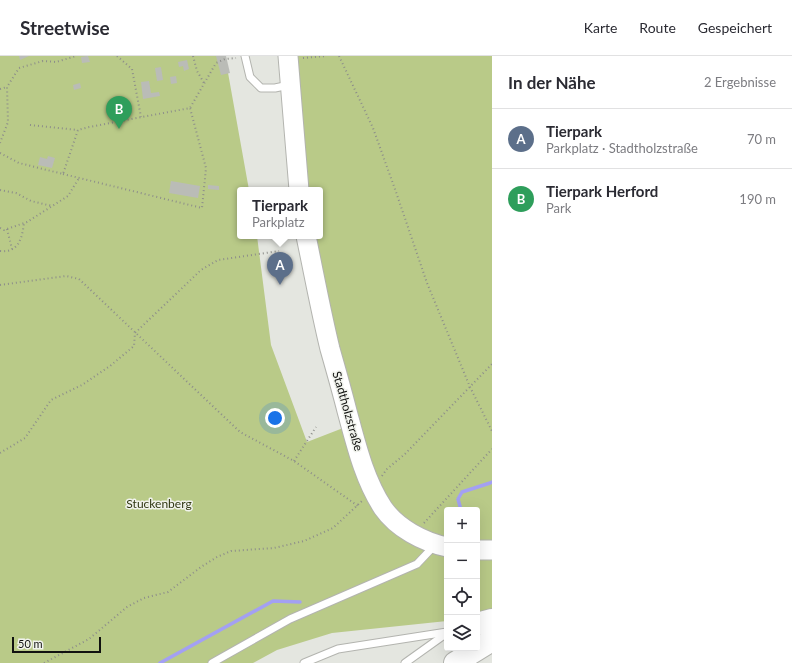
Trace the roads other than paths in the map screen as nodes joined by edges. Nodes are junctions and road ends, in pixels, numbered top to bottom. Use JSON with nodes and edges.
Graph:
{"nodes":[{"id":1,"x":245,"y":56,"type":"edge"},
{"id":2,"x":288,"y":58,"type":"edge"},
{"id":3,"x":290,"y":85,"type":"junction"},
{"id":4,"x":299,"y":187,"type":"edge"},
{"id":5,"x":307,"y":239,"type":"edge"},
{"id":6,"x":442,"y":546,"type":"edge"},
{"id":7,"x":480,"y":550,"type":"edge"},
{"id":8,"x":492,"y":550,"type":"edge"},
{"id":9,"x":492,"y":620,"type":"edge"},
{"id":10,"x":480,"y":623,"type":"edge"},
{"id":11,"x":444,"y":632,"type":"edge"},
{"id":12,"x":444,"y":634,"type":"edge"},
{"id":13,"x":492,"y":640,"type":"edge"},
{"id":14,"x":212,"y":663,"type":"edge"},
{"id":15,"x":304,"y":663,"type":"edge"},
{"id":16,"x":405,"y":663,"type":"edge"},
{"id":17,"x":455,"y":663,"type":"edge"}],
"edges":[{"from":1,"to":3,"type":"lane"},
{"from":2,"to":3,"type":"street"},
{"from":3,"to":4,"type":"street"},
{"from":5,"to":6,"type":"street","name":"Stadtholzstraße"},
{"from":6,"to":14,"type":"lane"},
{"from":7,"to":8,"type":"street"},
{"from":9,"to":10,"type":"highway"},
{"from":11,"to":15,"type":"lane"},
{"from":12,"to":16,"type":"lane"},
{"from":13,"to":17,"type":"highway"}]}
